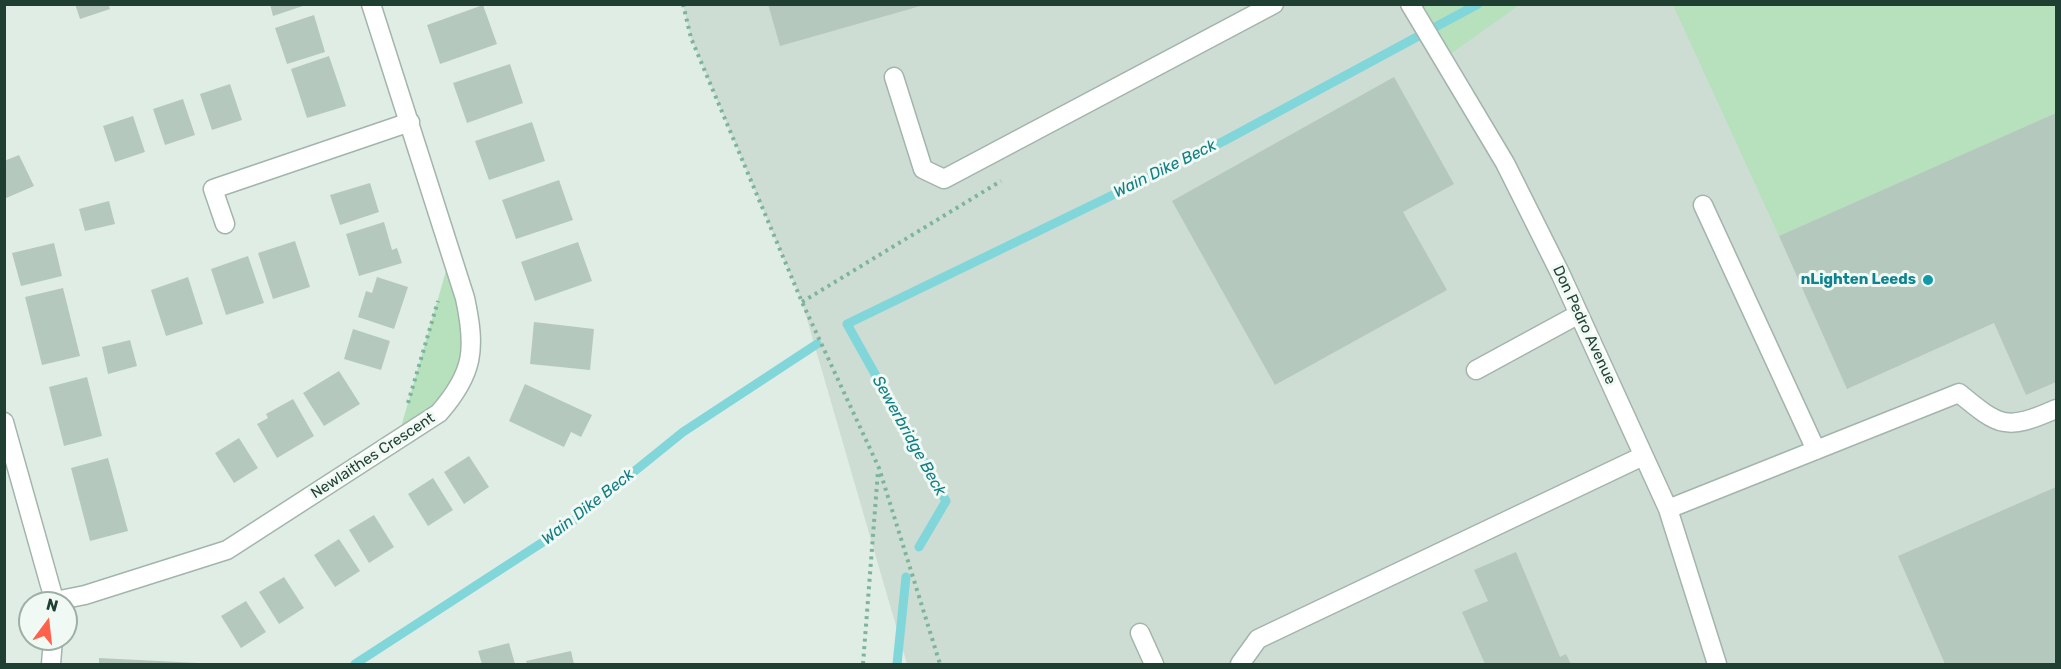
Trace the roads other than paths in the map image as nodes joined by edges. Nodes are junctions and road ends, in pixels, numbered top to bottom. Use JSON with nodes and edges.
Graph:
{"nodes":[{"id":1,"x":371,"y":4,"type":"edge"},
{"id":2,"x":1274,"y":4,"type":"edge"},
{"id":3,"x":1410,"y":4,"type":"edge"},
{"id":4,"x":894,"y":77,"type":"dead end"},
{"id":5,"x":410,"y":122,"type":"junction"},
{"id":6,"x":1703,"y":205,"type":"dead end"},
{"id":7,"x":225,"y":224,"type":"dead end"},
{"id":8,"x":1579,"y":314,"type":"junction"},
{"id":9,"x":1476,"y":370,"type":"dead end"},
{"id":10,"x":2056,"y":409,"type":"edge"},
{"id":11,"x":4,"y":422,"type":"edge"},
{"id":12,"x":1816,"y":450,"type":"junction"},
{"id":13,"x":1643,"y":456,"type":"junction"},
{"id":14,"x":1668,"y":509,"type":"junction"},
{"id":15,"x":52,"y":591,"type":"edge"},
{"id":16,"x":78,"y":597,"type":"edge"},
{"id":17,"x":1140,"y":633,"type":"dead end"},
{"id":18,"x":1154,"y":664,"type":"edge"},
{"id":19,"x":1240,"y":664,"type":"edge"},
{"id":20,"x":1717,"y":664,"type":"edge"}],
"edges":[{"from":1,"to":5,"type":"street","name":"Newlaithes Crescent"},
{"from":2,"to":4,"type":"street"},
{"from":3,"to":8,"type":"street","name":"Don Pedro Avenue"},
{"from":5,"to":7,"type":"street"},
{"from":5,"to":16,"type":"street","name":"Newlaithes Crescent"},
{"from":6,"to":12,"type":"street"},
{"from":8,"to":9,"type":"street"},
{"from":8,"to":13,"type":"street","name":"Don Pedro Avenue"},
{"from":10,"to":12,"type":"street"},
{"from":11,"to":15,"type":"street"},
{"from":12,"to":14,"type":"street"},
{"from":13,"to":14,"type":"street","name":"Don Pedro Avenue"},
{"from":13,"to":19,"type":"street"},
{"from":14,"to":20,"type":"street","name":"Don Pedro Avenue"},
{"from":17,"to":18,"type":"street"}]}
